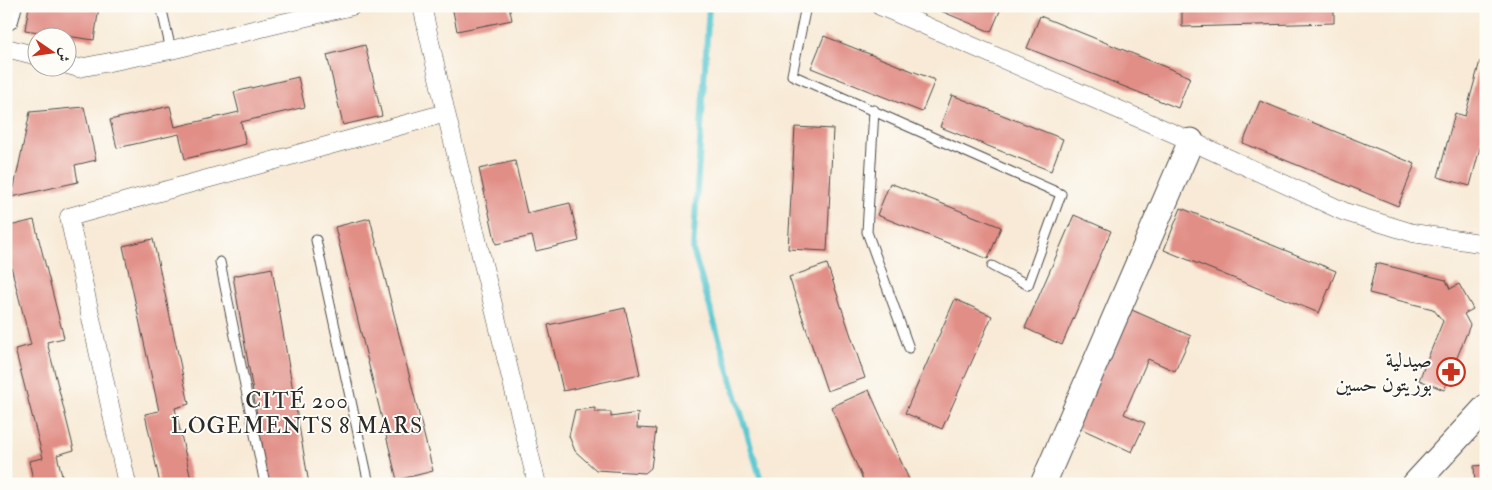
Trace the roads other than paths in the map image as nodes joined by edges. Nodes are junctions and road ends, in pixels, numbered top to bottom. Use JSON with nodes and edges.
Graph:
{"nodes":[{"id":1,"x":8,"y":6,"type":"edge"},
{"id":2,"x":161,"y":6,"type":"edge"},
{"id":3,"x":352,"y":6,"type":"edge"},
{"id":4,"x":422,"y":6,"type":"edge"},
{"id":5,"x":806,"y":6,"type":"edge"},
{"id":6,"x":880,"y":6,"type":"edge"},
{"id":7,"x":6,"y":18,"type":"edge"},
{"id":8,"x":6,"y":48,"type":"edge"},
{"id":9,"x":171,"y":50,"type":"junction"},
{"id":10,"x":28,"y":54,"type":"edge"},
{"id":11,"x":78,"y":68,"type":"edge"},
{"id":12,"x":874,"y":110,"type":"junction"},
{"id":13,"x":446,"y":113,"type":"junction"},
{"id":14,"x":1190,"y":140,"type":"junction"},
{"id":15,"x":316,"y":240,"type":"dead end"},
{"id":16,"x":1486,"y":244,"type":"edge"},
{"id":17,"x":220,"y":262,"type":"dead end"},
{"id":18,"x":992,"y":266,"type":"dead end"},
{"id":19,"x":910,"y":348,"type":"dead end"},
{"id":20,"x":1486,"y":407,"type":"edge"},
{"id":21,"x":127,"y":484,"type":"edge"},
{"id":22,"x":264,"y":484,"type":"edge"},
{"id":23,"x":369,"y":484,"type":"edge"},
{"id":24,"x":538,"y":484,"type":"edge"},
{"id":25,"x":1043,"y":484,"type":"edge"},
{"id":26,"x":1415,"y":484,"type":"edge"}],
"edges":[{"from":1,"to":7,"type":"street"},
{"from":2,"to":9,"type":"lane"},
{"from":3,"to":9,"type":"street"},
{"from":4,"to":13,"type":"street"},
{"from":5,"to":12,"type":"lane"},
{"from":6,"to":14,"type":"street"},
{"from":8,"to":10,"type":"street"},
{"from":9,"to":11,"type":"street"},
{"from":12,"to":18,"type":"lane"},
{"from":12,"to":19,"type":"lane"},
{"from":13,"to":21,"type":"street"},
{"from":13,"to":24,"type":"street"},
{"from":14,"to":16,"type":"street"},
{"from":14,"to":25,"type":"street"},
{"from":15,"to":23,"type":"lane"},
{"from":17,"to":22,"type":"lane"},
{"from":20,"to":26,"type":"street"}]}
